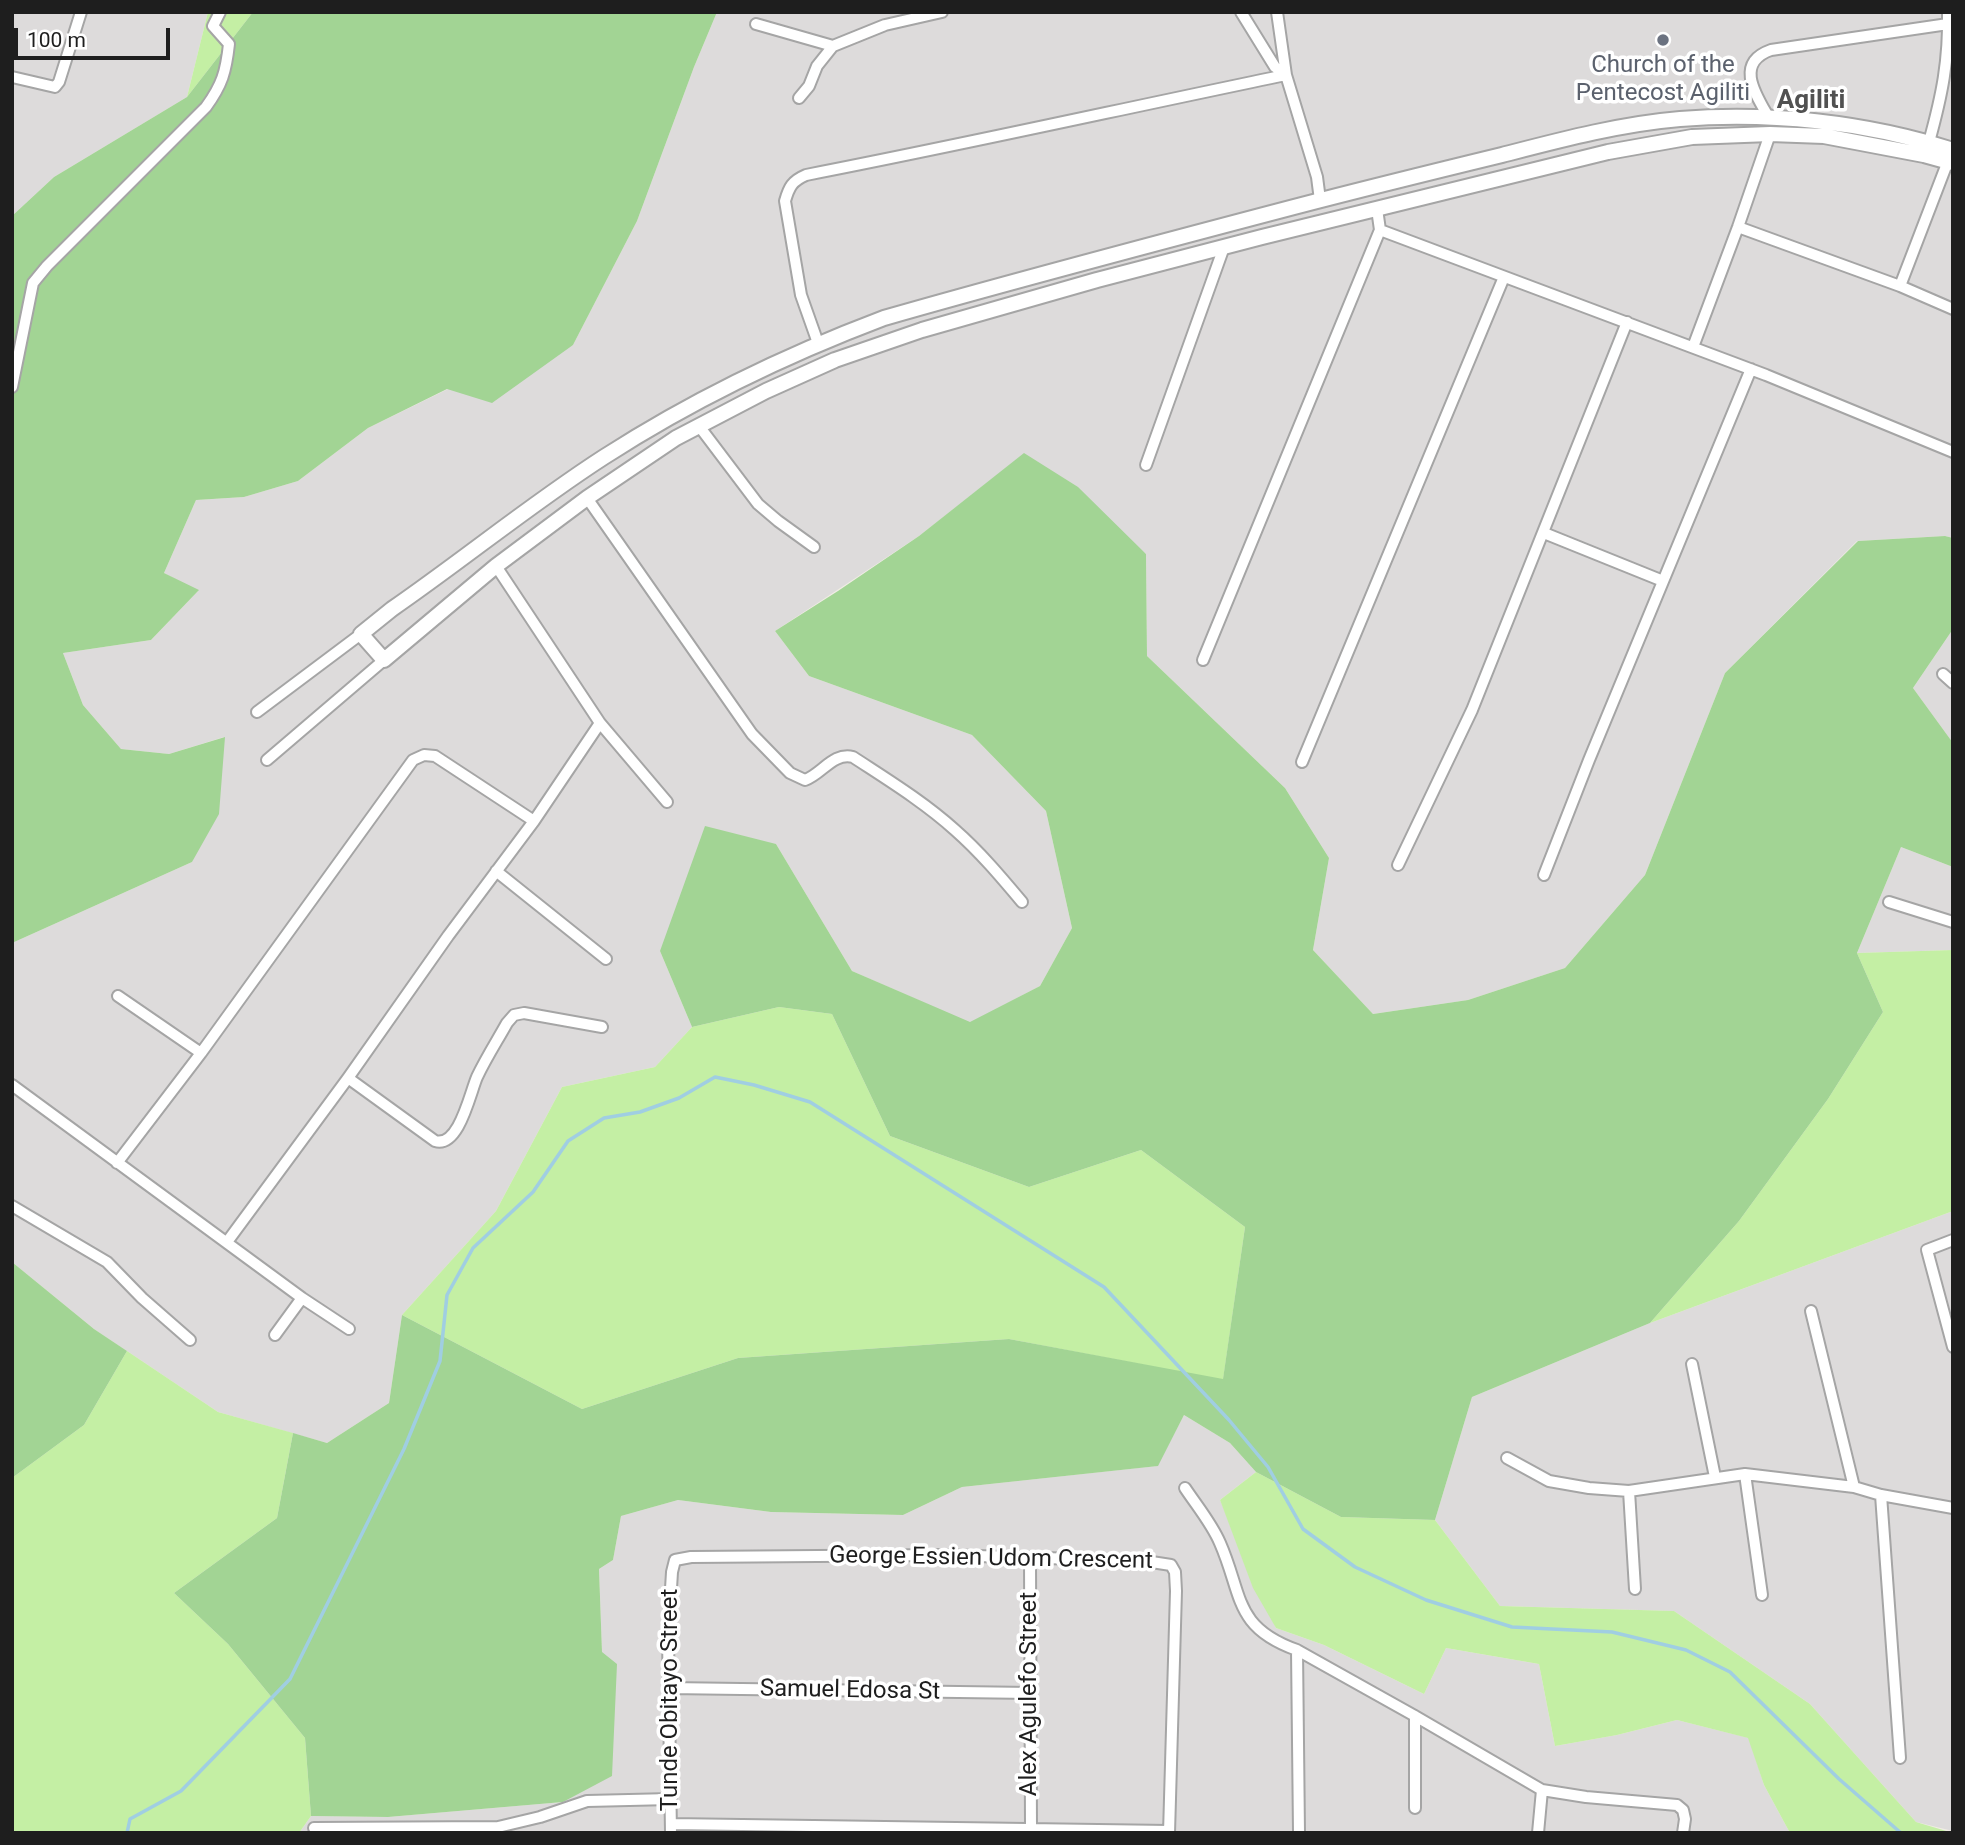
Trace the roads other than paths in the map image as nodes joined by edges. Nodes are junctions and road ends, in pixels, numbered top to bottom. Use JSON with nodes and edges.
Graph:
{"nodes":[{"id":1,"x":81,"y":12,"type":"edge"},
{"id":2,"x":220,"y":12,"type":"edge"},
{"id":3,"x":881,"y":12,"type":"edge"},
{"id":4,"x":942,"y":12,"type":"edge"},
{"id":5,"x":1241,"y":12,"type":"edge"},
{"id":6,"x":1277,"y":12,"type":"edge"},
{"id":7,"x":1948,"y":18,"type":"edge"},
{"id":8,"x":756,"y":24,"type":"dead end"},
{"id":9,"x":884,"y":25,"type":"junction"},
{"id":10,"x":1950,"y":43,"type":"edge"},
{"id":11,"x":833,"y":46,"type":"junction"},
{"id":12,"x":1286,"y":75,"type":"junction"},
{"id":13,"x":12,"y":78,"type":"edge"},
{"id":14,"x":799,"y":98,"type":"dead end"},
{"id":15,"x":1769,"y":118,"type":"junction"},
{"id":16,"x":1770,"y":134,"type":"junction"},
{"id":17,"x":1929,"y":142,"type":"junction"},
{"id":18,"x":1951,"y":158,"type":"edge"},
{"id":19,"x":1320,"y":200,"type":"junction"},
{"id":20,"x":1377,"y":209,"type":"junction"},
{"id":21,"x":1258,"y":217,"type":"junction"},
{"id":22,"x":1738,"y":227,"type":"junction"},
{"id":23,"x":1380,"y":230,"type":"junction"},
{"id":24,"x":1262,"y":237,"type":"junction"},
{"id":25,"x":1224,"y":247,"type":"junction"},
{"id":26,"x":1504,"y":276,"type":"junction"},
{"id":27,"x":1900,"y":286,"type":"junction"},
{"id":28,"x":1953,"y":309,"type":"edge"},
{"id":29,"x":1627,"y":322,"type":"junction"},
{"id":30,"x":818,"y":343,"type":"junction"},
{"id":31,"x":1693,"y":347,"type":"junction"},
{"id":32,"x":1751,"y":369,"type":"junction"},
{"id":33,"x":12,"y":387,"type":"edge"},
{"id":34,"x":698,"y":426,"type":"junction"},
{"id":35,"x":1953,"y":452,"type":"edge"},
{"id":36,"x":1146,"y":465,"type":"dead end"},
{"id":37,"x":587,"y":498,"type":"junction"},
{"id":38,"x":1544,"y":533,"type":"junction"},
{"id":39,"x":814,"y":547,"type":"dead end"},
{"id":40,"x":496,"y":566,"type":"junction"},
{"id":41,"x":1663,"y":581,"type":"junction"},
{"id":42,"x":361,"y":634,"type":"junction"},
{"id":43,"x":384,"y":660,"type":"junction"},
{"id":44,"x":1203,"y":660,"type":"dead end"},
{"id":45,"x":1943,"y":674,"type":"dead end"},
{"id":46,"x":1953,"y":683,"type":"edge"},
{"id":47,"x":257,"y":712,"type":"dead end"},
{"id":48,"x":600,"y":723,"type":"junction"},
{"id":49,"x":267,"y":760,"type":"dead end"},
{"id":50,"x":1302,"y":762,"type":"dead end"},
{"id":51,"x":667,"y":802,"type":"dead end"},
{"id":52,"x":534,"y":821,"type":"junction"},
{"id":53,"x":1398,"y":865,"type":"dead end"},
{"id":54,"x":496,"y":871,"type":"junction"},
{"id":55,"x":1544,"y":875,"type":"dead end"},
{"id":56,"x":1022,"y":902,"type":"dead end"},
{"id":57,"x":1889,"y":902,"type":"dead end"},
{"id":58,"x":1953,"y":922,"type":"edge"},
{"id":59,"x":606,"y":959,"type":"dead end"},
{"id":60,"x":118,"y":996,"type":"dead end"},
{"id":61,"x":603,"y":1027,"type":"dead end"},
{"id":62,"x":201,"y":1054,"type":"junction"},
{"id":63,"x":348,"y":1078,"type":"junction"},
{"id":64,"x":12,"y":1085,"type":"edge"},
{"id":65,"x":117,"y":1163,"type":"junction"},
{"id":66,"x":12,"y":1206,"type":"edge"},
{"id":67,"x":1953,"y":1241,"type":"edge"},
{"id":68,"x":227,"y":1242,"type":"junction"},
{"id":69,"x":302,"y":1298,"type":"junction"},
{"id":70,"x":1811,"y":1311,"type":"dead end"},
{"id":71,"x":349,"y":1329,"type":"dead end"},
{"id":72,"x":275,"y":1335,"type":"dead end"},
{"id":73,"x":190,"y":1340,"type":"dead end"},
{"id":74,"x":1953,"y":1347,"type":"edge"},
{"id":75,"x":1692,"y":1364,"type":"dead end"},
{"id":76,"x":1507,"y":1458,"type":"dead end"},
{"id":77,"x":1745,"y":1474,"type":"junction"},
{"id":78,"x":1715,"y":1477,"type":"junction"},
{"id":79,"x":1854,"y":1487,"type":"junction"},
{"id":80,"x":1185,"y":1488,"type":"dead end"},
{"id":81,"x":1629,"y":1491,"type":"junction"},
{"id":82,"x":1881,"y":1495,"type":"junction"},
{"id":83,"x":1953,"y":1508,"type":"edge"},
{"id":84,"x":708,"y":1558,"type":"joint"},
{"id":85,"x":1030,"y":1559,"type":"junction"},
{"id":86,"x":1635,"y":1589,"type":"dead end"},
{"id":87,"x":1762,"y":1595,"type":"dead end"},
{"id":88,"x":1297,"y":1650,"type":"junction"},
{"id":89,"x":669,"y":1688,"type":"junction"},
{"id":90,"x":1031,"y":1693,"type":"junction"},
{"id":91,"x":1415,"y":1716,"type":"junction"},
{"id":92,"x":1900,"y":1758,"type":"dead end"},
{"id":93,"x":1542,"y":1790,"type":"junction"},
{"id":94,"x":671,"y":1800,"type":"junction"},
{"id":95,"x":1415,"y":1808,"type":"dead end"},
{"id":96,"x":314,"y":1828,"type":"dead end"},
{"id":97,"x":671,"y":1829,"type":"edge"},
{"id":98,"x":1031,"y":1829,"type":"junction"},
{"id":99,"x":1169,"y":1832,"type":"edge"},
{"id":100,"x":1299,"y":1833,"type":"edge"},
{"id":101,"x":1538,"y":1833,"type":"edge"},
{"id":102,"x":1683,"y":1833,"type":"edge"}],
"edges":[{"from":1,"to":13,"type":"street"},
{"from":2,"to":33,"type":"street"},
{"from":3,"to":9,"type":"street"},
{"from":4,"to":9,"type":"street"},
{"from":5,"to":12,"type":"street"},
{"from":6,"to":12,"type":"street"},
{"from":7,"to":10,"type":"street"},
{"from":7,"to":15,"type":"street"},
{"from":8,"to":11,"type":"street"},
{"from":9,"to":11,"type":"street"},
{"from":10,"to":17,"type":"street"},
{"from":11,"to":14,"type":"street"},
{"from":12,"to":19,"type":"street"},
{"from":12,"to":30,"type":"street"},
{"from":15,"to":17,"type":"street"},
{"from":15,"to":19,"type":"street"},
{"from":16,"to":18,"type":"street"},
{"from":16,"to":20,"type":"street"},
{"from":16,"to":22,"type":"street"},
{"from":17,"to":18,"type":"street"},
{"from":18,"to":27,"type":"street"},
{"from":19,"to":21,"type":"street"},
{"from":20,"to":23,"type":"street"},
{"from":20,"to":24,"type":"street"},
{"from":21,"to":24,"type":"street"},
{"from":21,"to":30,"type":"street"},
{"from":22,"to":27,"type":"street"},
{"from":22,"to":31,"type":"street"},
{"from":23,"to":26,"type":"street"},
{"from":23,"to":44,"type":"street"},
{"from":24,"to":25,"type":"street"},
{"from":25,"to":34,"type":"street"},
{"from":25,"to":36,"type":"street"},
{"from":26,"to":29,"type":"street"},
{"from":26,"to":50,"type":"street"},
{"from":27,"to":28,"type":"street"},
{"from":29,"to":31,"type":"street"},
{"from":29,"to":38,"type":"street"},
{"from":30,"to":42,"type":"street"},
{"from":31,"to":32,"type":"street"},
{"from":32,"to":35,"type":"street"},
{"from":32,"to":41,"type":"street"},
{"from":34,"to":37,"type":"street"},
{"from":34,"to":39,"type":"street"},
{"from":37,"to":40,"type":"street"},
{"from":37,"to":56,"type":"street"},
{"from":38,"to":41,"type":"street"},
{"from":38,"to":53,"type":"street"},
{"from":40,"to":43,"type":"street"},
{"from":40,"to":48,"type":"street"},
{"from":41,"to":55,"type":"street"},
{"from":42,"to":43,"type":"street"},
{"from":42,"to":47,"type":"street"},
{"from":43,"to":49,"type":"street"},
{"from":45,"to":46,"type":"street"},
{"from":48,"to":51,"type":"street"},
{"from":48,"to":52,"type":"street"},
{"from":52,"to":54,"type":"street"},
{"from":52,"to":62,"type":"street"},
{"from":54,"to":59,"type":"street"},
{"from":54,"to":63,"type":"street"},
{"from":57,"to":58,"type":"street"},
{"from":60,"to":62,"type":"street"},
{"from":61,"to":63,"type":"street"},
{"from":62,"to":65,"type":"street"},
{"from":63,"to":68,"type":"street"},
{"from":64,"to":65,"type":"street"},
{"from":65,"to":68,"type":"street"},
{"from":66,"to":73,"type":"street"},
{"from":67,"to":74,"type":"street"},
{"from":68,"to":69,"type":"street"},
{"from":69,"to":71,"type":"street"},
{"from":69,"to":72,"type":"street"},
{"from":70,"to":79,"type":"street"},
{"from":75,"to":78,"type":"street"},
{"from":76,"to":81,"type":"street"},
{"from":77,"to":78,"type":"street"},
{"from":77,"to":79,"type":"street"},
{"from":77,"to":87,"type":"street"},
{"from":78,"to":81,"type":"street"},
{"from":79,"to":82,"type":"street"},
{"from":80,"to":88,"type":"street"},
{"from":81,"to":86,"type":"street"},
{"from":82,"to":83,"type":"street"},
{"from":82,"to":92,"type":"street"},
{"from":84,"to":85,"type":"street","name":"George Essien Udom Crescent"},
{"from":84,"to":89,"type":"street","name":"Tunde Obitayo Street"},
{"from":85,"to":90,"type":"street","name":"Alex Agulefo Street"},
{"from":85,"to":99,"type":"street","name":"George Essien Udom Crescent"},
{"from":88,"to":91,"type":"street"},
{"from":88,"to":100,"type":"street"},
{"from":89,"to":90,"type":"street","name":"Samuel Edosa St"},
{"from":89,"to":94,"type":"street","name":"Tunde Obitayo Street"},
{"from":90,"to":98,"type":"street","name":"Alex Agulefo Street"},
{"from":91,"to":93,"type":"street"},
{"from":91,"to":95,"type":"street"},
{"from":93,"to":101,"type":"street"},
{"from":93,"to":102,"type":"street"},
{"from":94,"to":96,"type":"street"},
{"from":94,"to":97,"type":"street","name":"Tunde Obitayo Street"},
{"from":97,"to":98,"type":"street"},
{"from":98,"to":99,"type":"street"}]}
